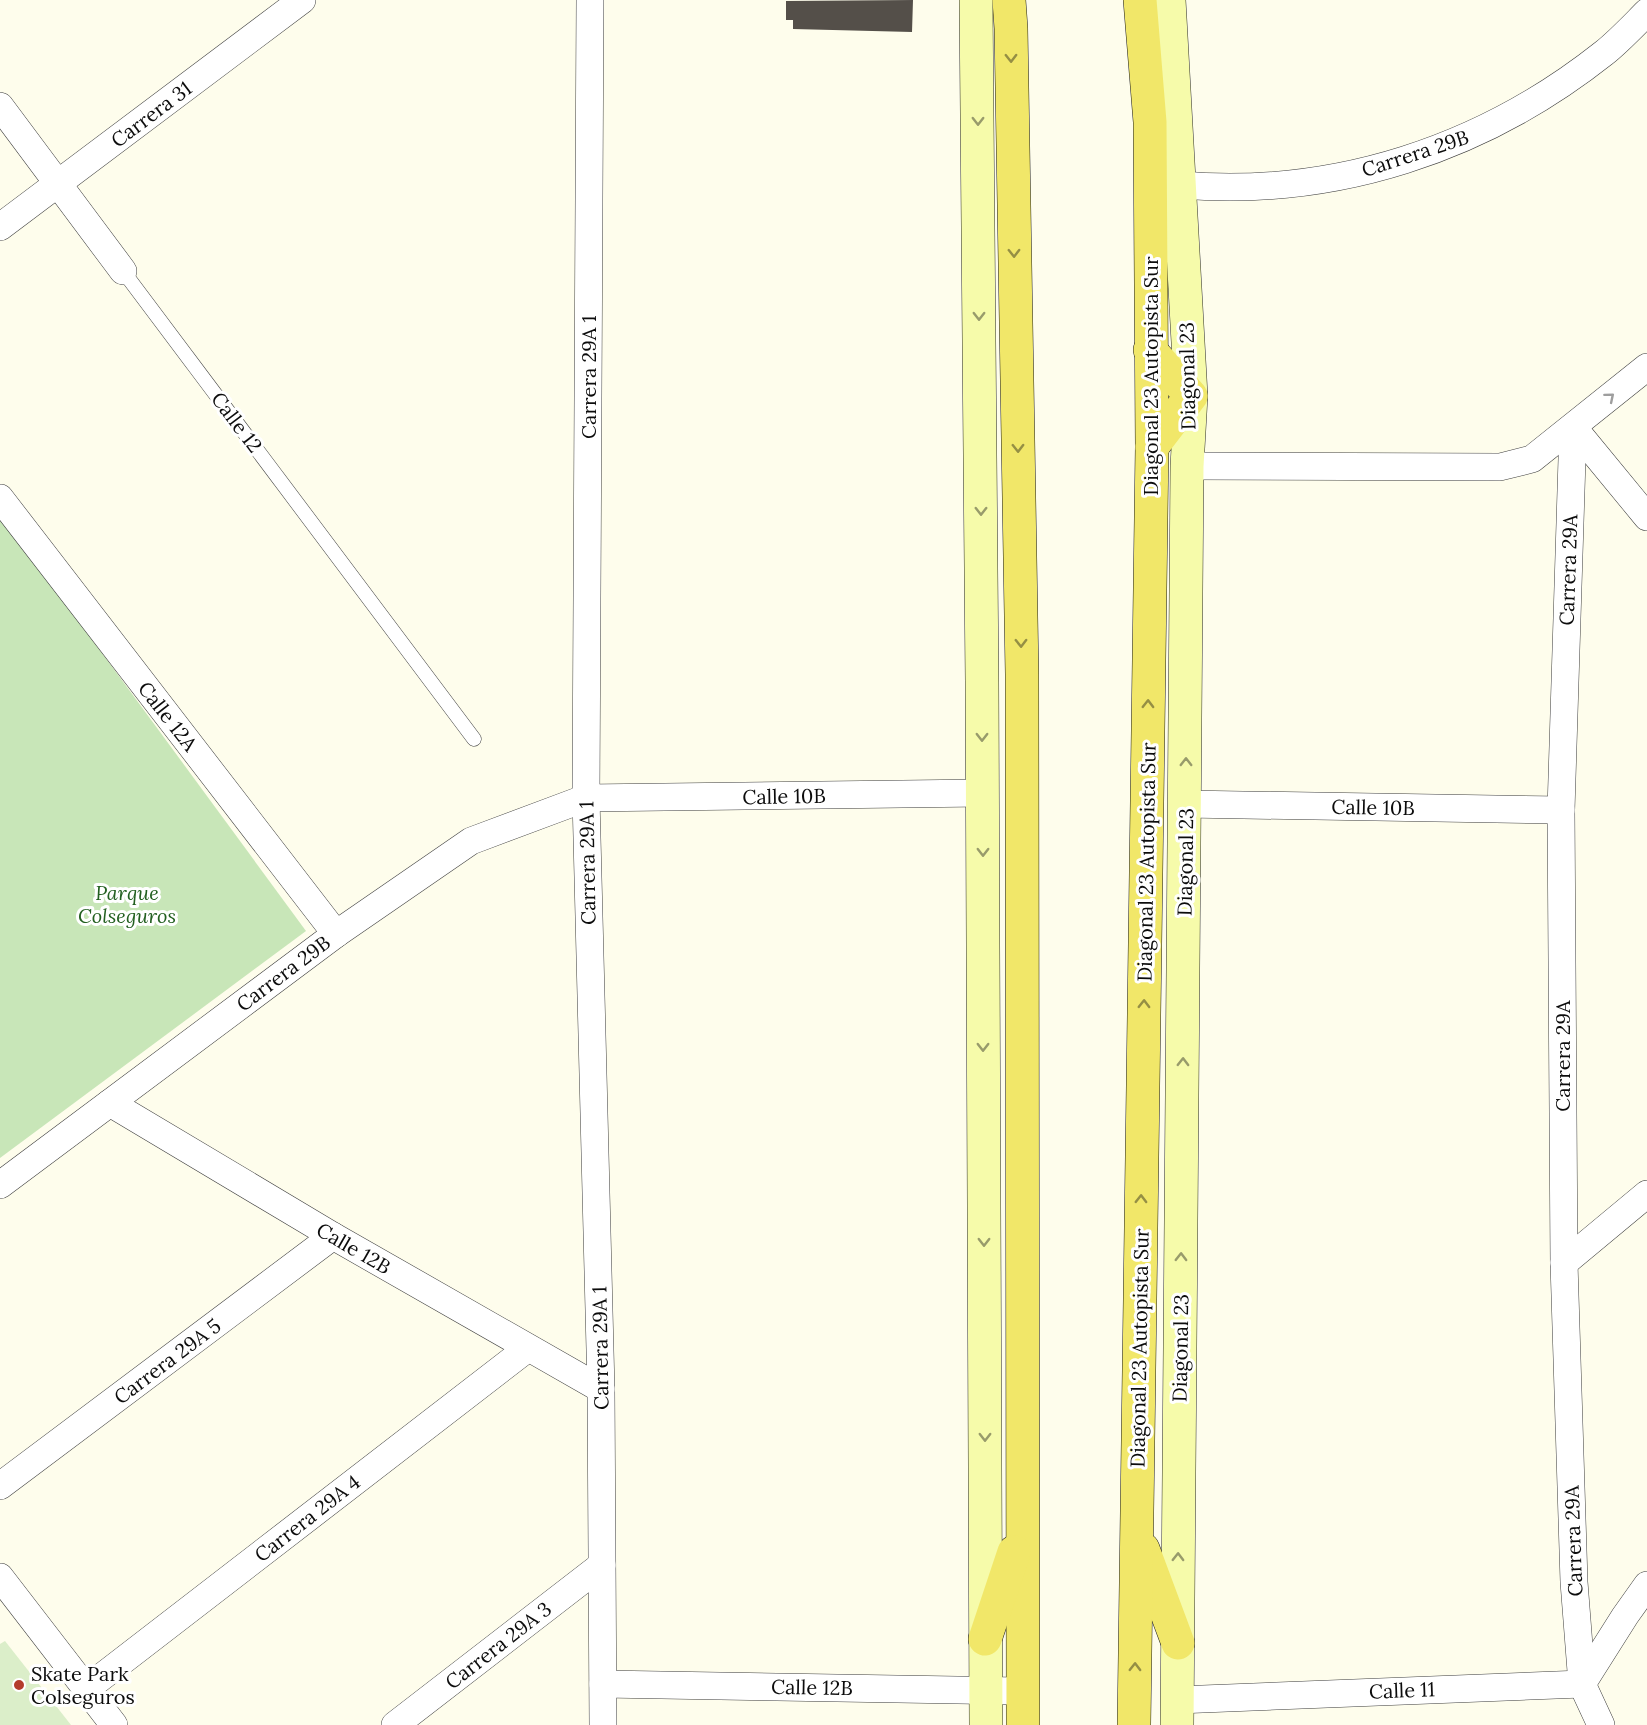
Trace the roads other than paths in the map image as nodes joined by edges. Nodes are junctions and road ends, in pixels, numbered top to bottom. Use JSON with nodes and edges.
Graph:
{"nodes":[{"id":1,"x":302,"y":0,"type":"edge"},
{"id":2,"x":590,"y":0,"type":"edge"},
{"id":3,"x":976,"y":0,"type":"edge"},
{"id":4,"x":1009,"y":0,"type":"edge"},
{"id":5,"x":1140,"y":0,"type":"edge"},
{"id":6,"x":1169,"y":0,"type":"edge"},
{"id":7,"x":1647,"y":12,"type":"edge"},
{"id":8,"x":0,"y":106,"type":"edge"},
{"id":9,"x":58,"y":184,"type":"junction"},
{"id":10,"x":1180,"y":185,"type":"junction"},
{"id":11,"x":0,"y":227,"type":"edge"},
{"id":12,"x":123,"y":271,"type":"joint"},
{"id":13,"x":1150,"y":350,"type":"junction"},
{"id":14,"x":1647,"y":367,"type":"edge"},
{"id":15,"x":1191,"y":396,"type":"junction"},
{"id":16,"x":1573,"y":427,"type":"junction"},
{"id":17,"x":1152,"y":447,"type":"junction"},
{"id":18,"x":1187,"y":466,"type":"junction"},
{"id":19,"x":0,"y":498,"type":"edge"},
{"id":20,"x":1647,"y":517,"type":"edge"},
{"id":21,"x":474,"y":739,"type":"dead end"},
{"id":22,"x":982,"y":793,"type":"junction"},
{"id":23,"x":586,"y":798,"type":"junction"},
{"id":24,"x":1185,"y":804,"type":"junction"},
{"id":25,"x":1560,"y":810,"type":"junction"},
{"id":26,"x":336,"y":934,"type":"junction"},
{"id":27,"x":110,"y":1103,"type":"junction"},
{"id":28,"x":0,"y":1185,"type":"edge"},
{"id":29,"x":1647,"y":1194,"type":"edge"},
{"id":30,"x":333,"y":1236,"type":"junction"},
{"id":31,"x":1564,"y":1263,"type":"junction"},
{"id":32,"x":528,"y":1348,"type":"junction"},
{"id":33,"x":601,"y":1389,"type":"junction"},
{"id":34,"x":0,"y":1486,"type":"edge"},
{"id":35,"x":1023,"y":1525,"type":"junction"},
{"id":36,"x":1137,"y":1532,"type":"junction"},
{"id":37,"x":602,"y":1565,"type":"junction"},
{"id":38,"x":0,"y":1577,"type":"edge"},
{"id":39,"x":1647,"y":1586,"type":"edge"},
{"id":40,"x":985,"y":1639,"type":"junction"},
{"id":41,"x":1178,"y":1643,"type":"junction"},
{"id":42,"x":603,"y":1683,"type":"junction"},
{"id":43,"x":1582,"y":1684,"type":"junction"},
{"id":44,"x":86,"y":1689,"type":"junction"},
{"id":45,"x":986,"y":1690,"type":"junction"},
{"id":46,"x":1022,"y":1691,"type":"junction"},
{"id":47,"x":1177,"y":1712,"type":"edge"},
{"id":48,"x":114,"y":1725,"type":"edge"},
{"id":49,"x":395,"y":1725,"type":"edge"},
{"id":50,"x":603,"y":1725,"type":"edge"},
{"id":51,"x":986,"y":1725,"type":"edge"},
{"id":52,"x":1023,"y":1725,"type":"edge"},
{"id":53,"x":1134,"y":1725,"type":"edge"},
{"id":54,"x":1601,"y":1725,"type":"edge"}],
"edges":[{"from":1,"to":9,"type":"street","name":"Carrera 31"},
{"from":2,"to":23,"type":"street","name":"Carrera 29A 1"},
{"from":3,"to":22,"type":"street","one_way":true},
{"from":4,"to":35,"type":"main road","one_way":true},
{"from":5,"to":13,"type":"main road","name":"Diagonal 23 Autopista Sur"},
{"from":6,"to":10,"type":"street","name":"Diagonal 23"},
{"from":7,"to":10,"type":"street","name":"Carrera 29B"},
{"from":8,"to":9,"type":"street","name":"Calle 12"},
{"from":9,"to":11,"type":"street","name":"Carrera 31"},
{"from":9,"to":12,"type":"street","name":"Calle 12"},
{"from":10,"to":15,"type":"street","name":"Diagonal 23"},
{"from":12,"to":21,"type":"lane","name":"Calle 12"},
{"from":13,"to":15,"type":"main road"},
{"from":13,"to":17,"type":"main road","name":"Diagonal 23 Autopista Sur"},
{"from":16,"to":14,"type":"street","one_way":true},
{"from":15,"to":17,"type":"main road"},
{"from":15,"to":18,"type":"street","name":"Diagonal 23"},
{"from":16,"to":18,"type":"street"},
{"from":16,"to":20,"type":"street"},
{"from":16,"to":25,"type":"street","name":"Carrera 29A"},
{"from":36,"to":17,"type":"main road","name":"Diagonal 23 Autopista Sur","one_way":true},
{"from":24,"to":18,"type":"street","name":"Diagonal 23","one_way":true},
{"from":19,"to":26,"type":"street","name":"Calle 12A"},
{"from":22,"to":23,"type":"street","name":"Calle 10B"},
{"from":22,"to":40,"type":"street","one_way":true},
{"from":23,"to":26,"type":"street","name":"Carrera 29B"},
{"from":23,"to":33,"type":"street","name":"Carrera 29A 1"},
{"from":24,"to":25,"type":"street","name":"Calle 10B"},
{"from":41,"to":24,"type":"street","name":"Diagonal 23","one_way":true},
{"from":25,"to":31,"type":"street","name":"Carrera 29A"},
{"from":26,"to":27,"type":"street","name":"Carrera 29B"},
{"from":27,"to":28,"type":"street","name":"Carrera 29B"},
{"from":27,"to":30,"type":"street","name":"Calle 12B"},
{"from":29,"to":31,"type":"street"},
{"from":30,"to":32,"type":"street","name":"Calle 12B"},
{"from":30,"to":34,"type":"street","name":"Carrera 29A 5"},
{"from":31,"to":43,"type":"street","name":"Carrera 29A"},
{"from":32,"to":33,"type":"street","name":"Calle 12B"},
{"from":32,"to":44,"type":"street","name":"Carrera 29A 4"},
{"from":33,"to":37,"type":"street","name":"Carrera 29A 1"},
{"from":35,"to":40,"type":"main road"},
{"from":35,"to":46,"type":"main road"},
{"from":36,"to":41,"type":"main road"},
{"from":53,"to":36,"type":"main road","name":"Diagonal 23 Autopista Sur","one_way":true},
{"from":37,"to":42,"type":"street","name":"Carrera 29A 1"},
{"from":37,"to":49,"type":"street","name":"Carrera 29A 3"},
{"from":38,"to":44,"type":"street"},
{"from":39,"to":43,"type":"street"},
{"from":40,"to":45,"type":"street"},
{"from":41,"to":47,"type":"street","name":"Diagonal 23"},
{"from":42,"to":45,"type":"street","name":"Calle 12B"},
{"from":42,"to":50,"type":"street","name":"Carrera 29A 1"},
{"from":43,"to":47,"type":"street","name":"Calle 11"},
{"from":43,"to":54,"type":"street"},
{"from":44,"to":48,"type":"street"},
{"from":45,"to":46,"type":"street","name":"Calle 12B"},
{"from":45,"to":51,"type":"street"},
{"from":46,"to":52,"type":"main road"}]}
